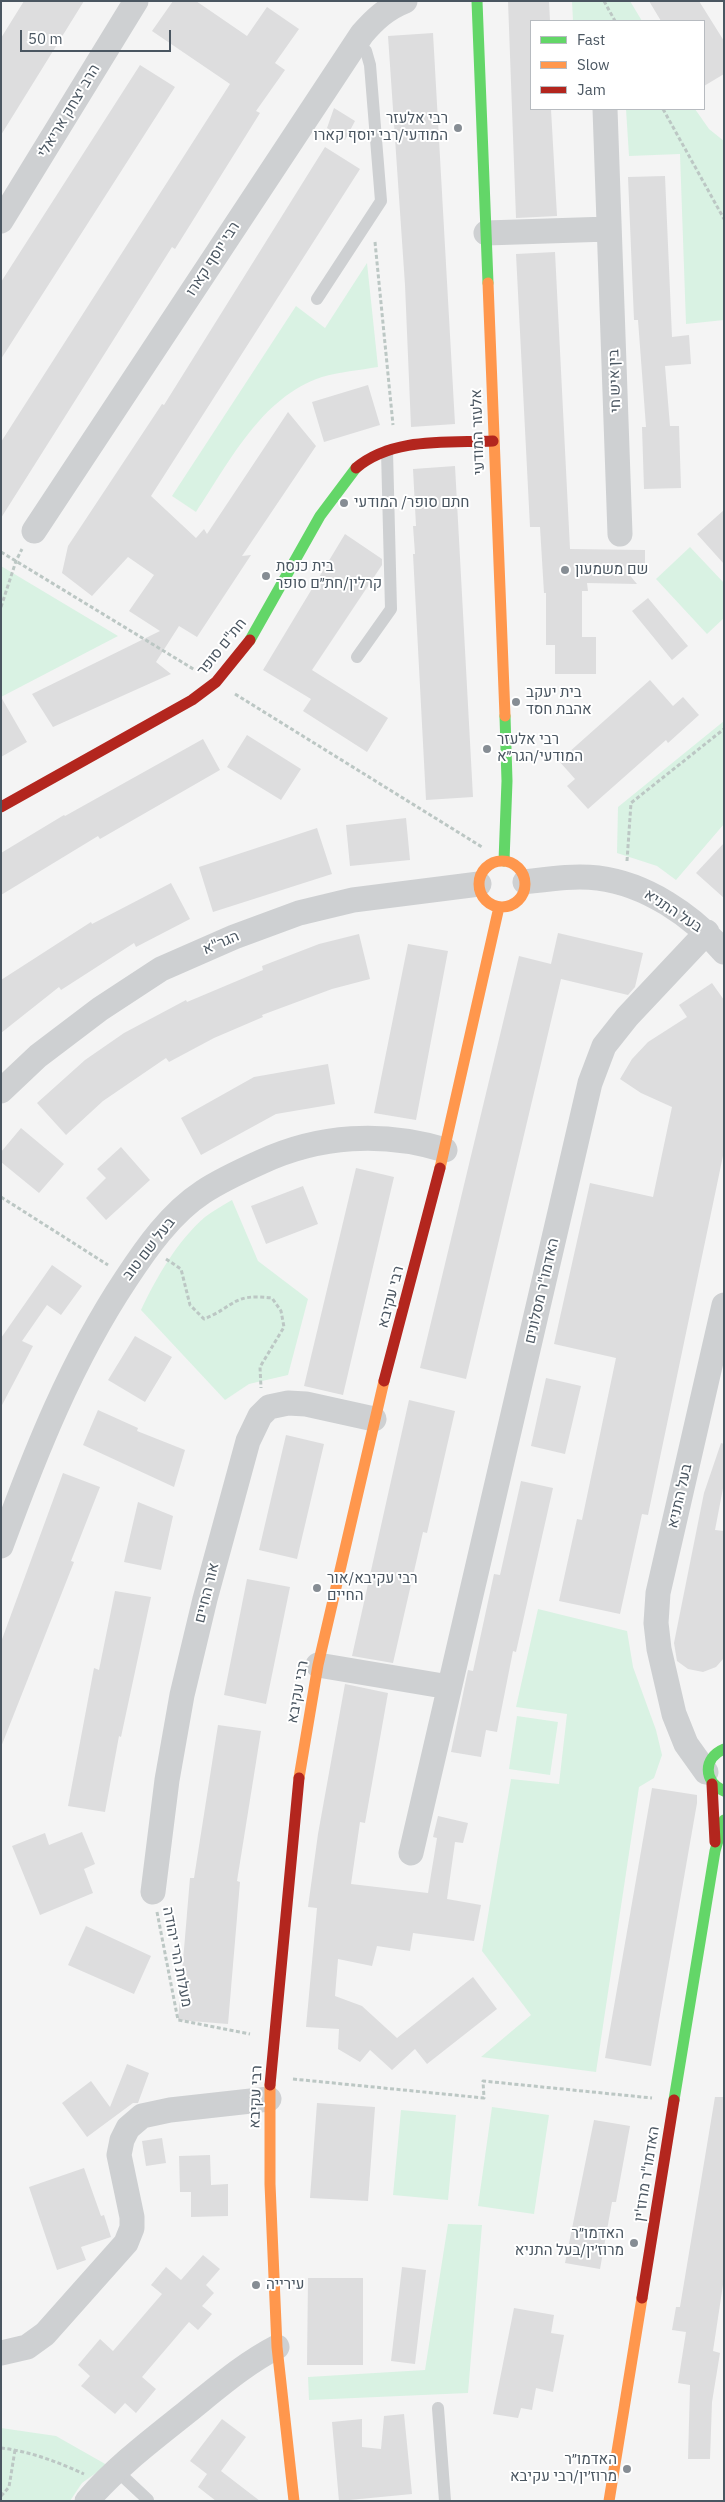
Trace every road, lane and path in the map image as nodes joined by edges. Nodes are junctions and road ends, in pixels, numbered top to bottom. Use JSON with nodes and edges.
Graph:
{"nodes":[{"id":1,"x":136,"y":1,"type":"edge"},
{"id":2,"x":405,"y":1,"type":"edge"},
{"id":3,"x":477,"y":1,"type":"edge"},
{"id":4,"x":604,"y":1,"type":"edge"},
{"id":5,"x":614,"y":20,"type":"edge"},
{"id":6,"x":356,"y":43,"type":"junction"},
{"id":7,"x":605,"y":110,"type":"edge"},
{"id":8,"x":664,"y":110,"type":"edge"},
{"id":9,"x":372,"y":215,"type":"junction"},
{"id":10,"x":724,"y":220,"type":"edge"},
{"id":11,"x":1,"y":221,"type":"edge"},
{"id":12,"x":610,"y":229,"type":"junction"},
{"id":13,"x":486,"y":233,"type":"junction"},
{"id":14,"x":317,"y":299,"type":"dead end"},
{"id":15,"x":493,"y":441,"type":"junction"},
{"id":16,"x":391,"y":449,"type":"junction"},
{"id":17,"x":34,"y":531,"type":"joint"},
{"id":18,"x":620,"y":534,"type":"dead end"},
{"id":19,"x":1,"y":552,"type":"edge"},
{"id":20,"x":16,"y":561,"type":"junction"},
{"id":21,"x":1,"y":607,"type":"edge"},
{"id":22,"x":357,"y":657,"type":"dead end"},
{"id":23,"x":216,"y":682,"type":"junction"},
{"id":24,"x":723,"y":731,"type":"edge"},
{"id":25,"x":1,"y":807,"type":"edge"},
{"id":26,"x":504,"y":861,"type":"junction"},
{"id":27,"x":525,"y":882,"type":"junction"},
{"id":28,"x":479,"y":884,"type":"junction"},
{"id":29,"x":625,"y":885,"type":"junction"},
{"id":30,"x":499,"y":907,"type":"junction"},
{"id":31,"x":707,"y":932,"type":"junction"},
{"id":32,"x":724,"y":952,"type":"edge"},
{"id":33,"x":1,"y":1091,"type":"edge"},
{"id":34,"x":445,"y":1150,"type":"junction"},
{"id":35,"x":1,"y":1197,"type":"edge"},
{"id":36,"x":141,"y":1255,"type":"junction"},
{"id":37,"x":127,"y":1277,"type":"junction"},
{"id":38,"x":724,"y":1305,"type":"edge"},
{"id":39,"x":269,"y":1407,"type":"junction"},
{"id":40,"x":374,"y":1419,"type":"junction"},
{"id":41,"x":1,"y":1546,"type":"edge"},
{"id":42,"x":318,"y":1665,"type":"junction"},
{"id":43,"x":450,"y":1687,"type":"junction"},
{"id":44,"x":717,"y":1758,"type":"edge"},
{"id":45,"x":724,"y":1791,"type":"edge"},
{"id":46,"x":724,"y":1820,"type":"edge"},
{"id":47,"x":716,"y":1852,"type":"junction"},
{"id":48,"x":411,"y":1853,"type":"dead end"},
{"id":49,"x":153,"y":1892,"type":"joint"},
{"id":50,"x":273,"y":2039,"type":"junction"},
{"id":51,"x":270,"y":2088,"type":"junction"},
{"id":52,"x":674,"y":2101,"type":"junction"},
{"id":53,"x":277,"y":2347,"type":"junction"},
{"id":54,"x":1,"y":2353,"type":"edge"},
{"id":55,"x":438,"y":2408,"type":"dead end"},
{"id":56,"x":1,"y":2448,"type":"edge"},
{"id":57,"x":15,"y":2450,"type":"junction"},
{"id":58,"x":102,"y":2484,"type":"edge"},
{"id":59,"x":1,"y":2496,"type":"edge"},
{"id":60,"x":148,"y":2500,"type":"edge"},
{"id":61,"x":294,"y":2501,"type":"edge"},
{"id":62,"x":445,"y":2501,"type":"edge"},
{"id":63,"x":609,"y":2501,"type":"edge"}],
"edges":[{"from":1,"to":11,"type":"street","name":"הרב יצחק אריאלי"},
{"from":2,"to":6,"type":"street","name":"רבי יוסף קארו"},
{"from":3,"to":13,"type":"street","name":"אלעזר המודעי"},
{"from":4,"to":5,"type":"path"},
{"from":6,"to":9,"type":"lane"},
{"from":6,"to":17,"type":"street","name":"רבי יוסף קארו"},
{"from":7,"to":12,"type":"street","name":"בין איש חי"},
{"from":8,"to":10,"type":"path"},
{"from":9,"to":14,"type":"lane"},
{"from":9,"to":16,"type":"path"},
{"from":12,"to":13,"type":"street"},
{"from":12,"to":18,"type":"street","name":"בין איש חי"},
{"from":13,"to":15,"type":"street","name":"אלעזר המודעי"},
{"from":15,"to":16,"type":"street","name":"חת\"ם סופר"},
{"from":15,"to":26,"type":"street","name":"אלעזר המודעי"},
{"from":16,"to":22,"type":"lane"},
{"from":16,"to":23,"type":"street","name":"חת\"ם סופר"},
{"from":17,"to":20,"type":"path"},
{"from":19,"to":20,"type":"path"},
{"from":20,"to":21,"type":"path"},
{"from":20,"to":23,"type":"path"},
{"from":23,"to":25,"type":"street","name":"חת\"ם סופר"},
{"from":23,"to":26,"type":"path"},
{"from":24,"to":29,"type":"path"},
{"from":26,"to":27,"type":"street"},
{"from":26,"to":28,"type":"street"},
{"from":27,"to":29,"type":"street","name":"בעל התניא"},
{"from":27,"to":30,"type":"street"},
{"from":28,"to":30,"type":"street"},
{"from":28,"to":33,"type":"street","name":"הגר\"א"},
{"from":29,"to":31,"type":"street","name":"בעל התניא"},
{"from":30,"to":34,"type":"street","name":"רבי עקיבא"},
{"from":31,"to":32,"type":"street","name":"בעל התניא"},
{"from":31,"to":43,"type":"street","name":"האדמו\"ר מסלונים"},
{"from":34,"to":36,"type":"street","name":"בעל שם טוב"},
{"from":34,"to":40,"type":"street","name":"רבי עקיבא"},
{"from":35,"to":37,"type":"path"},
{"from":36,"to":37,"type":"street","name":"בעל שם טוב"},
{"from":36,"to":39,"type":"path"},
{"from":37,"to":41,"type":"street","name":"בעל שם טוב"},
{"from":38,"to":44,"type":"street","name":"בעל התניא"},
{"from":39,"to":40,"type":"street"},
{"from":39,"to":49,"type":"street","name":"אור החיים"},
{"from":40,"to":42,"type":"street","name":"רבי עקיבא"},
{"from":42,"to":43,"type":"street"},
{"from":42,"to":50,"type":"street","name":"רבי עקיבא"},
{"from":43,"to":48,"type":"street","name":"האדמו\"ר מסלונים"},
{"from":44,"to":45,"type":"street"},
{"from":44,"to":47,"type":"street","name":"האדמו\"ר מרוז'ין"},
{"from":46,"to":47,"type":"street","name":"האדמו\"ר מרוז'ין"},
{"from":47,"to":52,"type":"street","name":"האדמו\"ר מרוז'ין"},
{"from":49,"to":50,"type":"path","name":"מעלות הרי יהודה"},
{"from":50,"to":51,"type":"street","name":"רבי עקיבא"},
{"from":51,"to":52,"type":"path"},
{"from":51,"to":53,"type":"street","name":"רבי עקיבא"},
{"from":51,"to":54,"type":"street"},
{"from":52,"to":63,"type":"street","name":"האדמו\"ר מרוז'ין"},
{"from":53,"to":58,"type":"street"},
{"from":53,"to":61,"type":"street","name":"רבי עקיבא"},
{"from":55,"to":62,"type":"lane"},
{"from":56,"to":57,"type":"path"},
{"from":57,"to":58,"type":"path"},
{"from":57,"to":59,"type":"path"},
{"from":58,"to":60,"type":"lane"}]}
